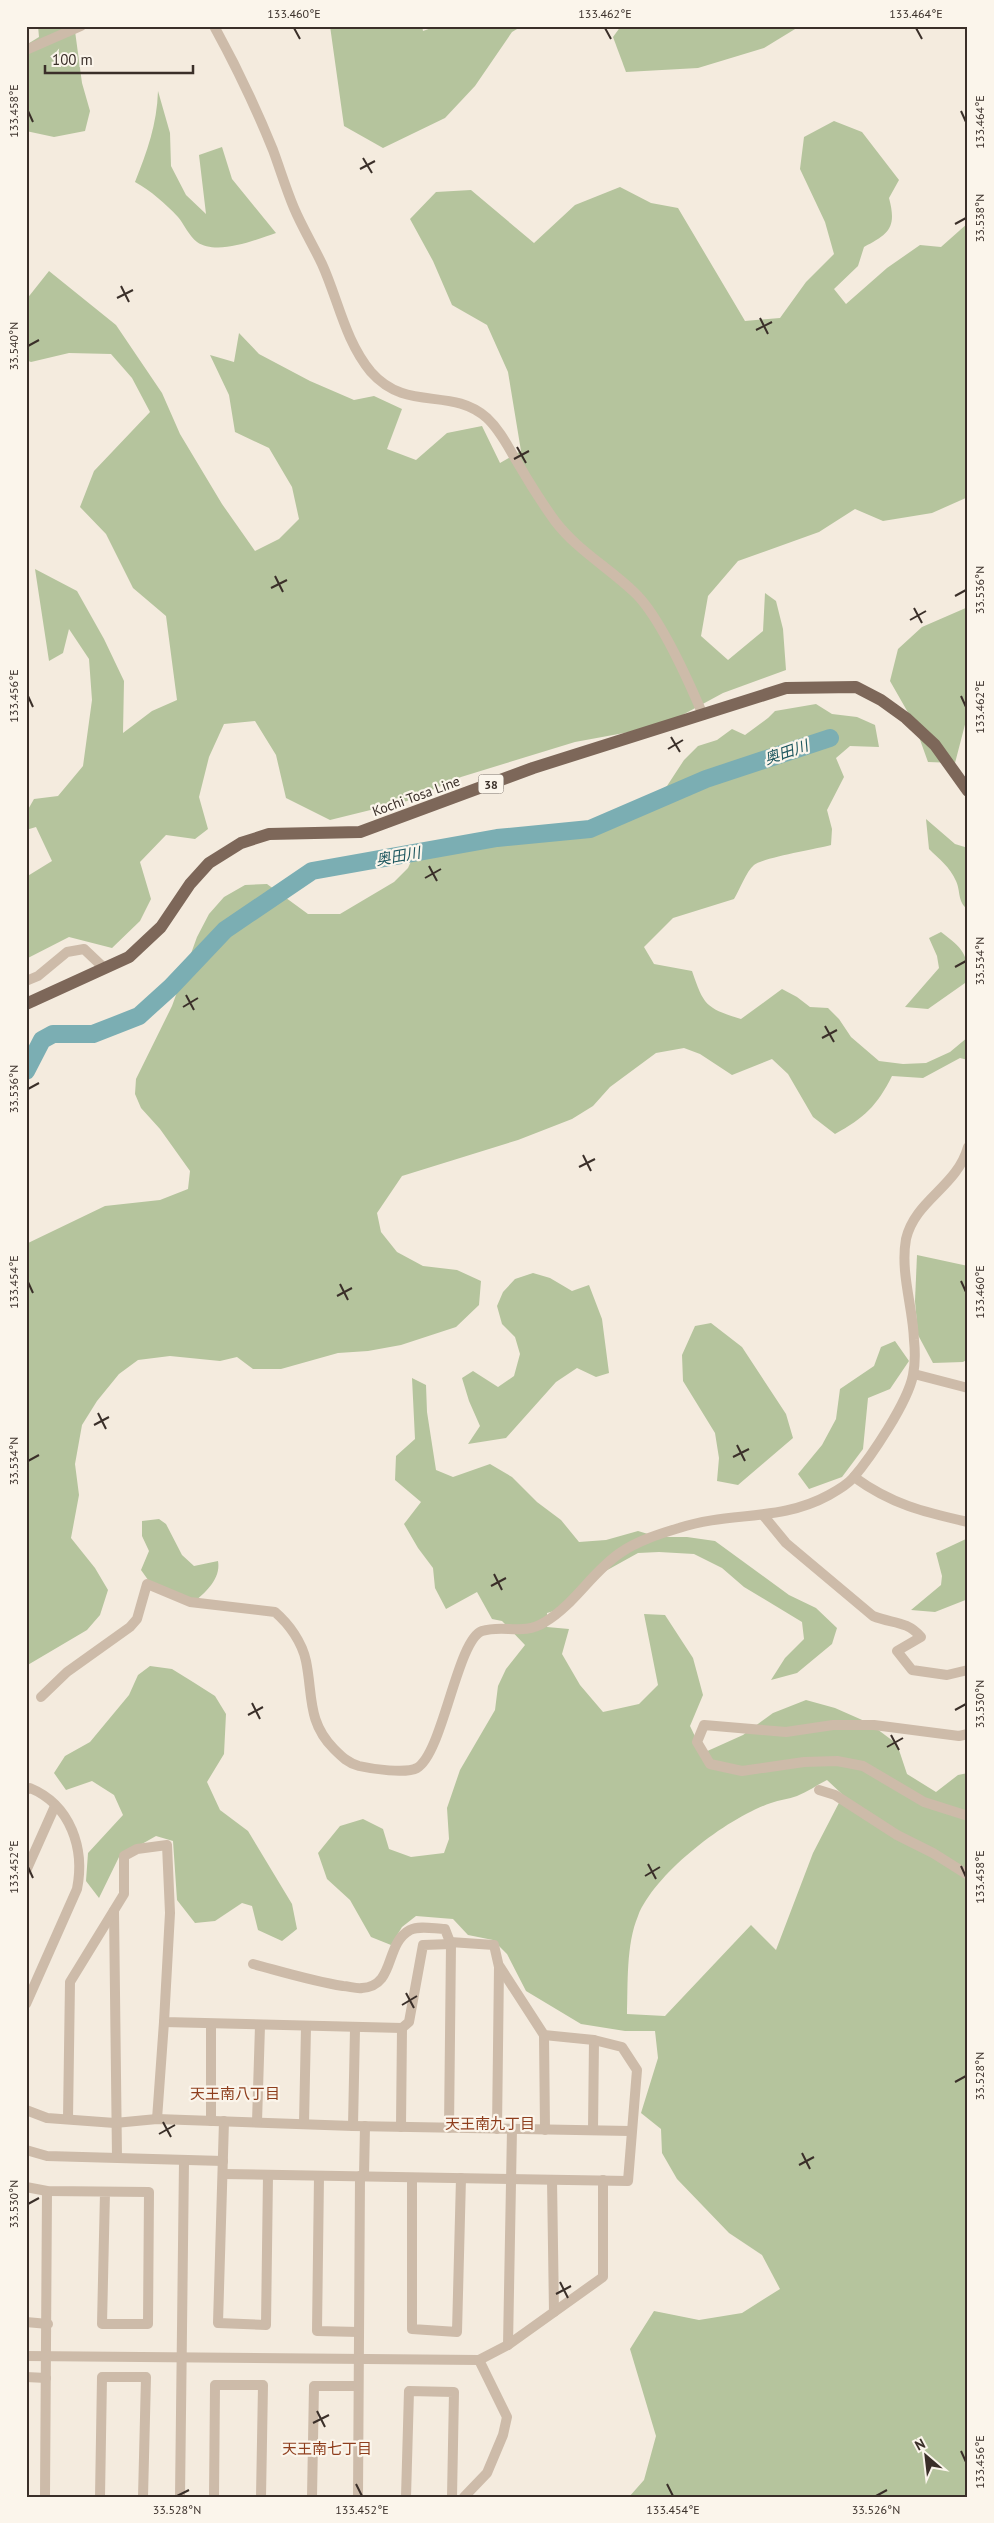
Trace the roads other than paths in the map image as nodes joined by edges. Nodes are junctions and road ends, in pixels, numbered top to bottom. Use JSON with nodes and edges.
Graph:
{"nodes":[{"id":1,"x":81,"y":26,"type":"edge"},
{"id":2,"x":214,"y":26,"type":"edge"},
{"id":3,"x":26,"y":50,"type":"edge"},
{"id":4,"x":703,"y":715,"type":"junction"},
{"id":5,"x":968,"y":791,"type":"edge"},
{"id":6,"x":103,"y":967,"type":"junction"},
{"id":7,"x":26,"y":981,"type":"edge"},
{"id":8,"x":26,"y":1004,"type":"edge"},
{"id":9,"x":968,"y":1147,"type":"edge"},
{"id":10,"x":914,"y":1374,"type":"junction"},
{"id":11,"x":968,"y":1388,"type":"edge"},
{"id":12,"x":854,"y":1477,"type":"junction"},
{"id":13,"x":763,"y":1515,"type":"junction"},
{"id":14,"x":968,"y":1522,"type":"edge"},
{"id":15,"x":968,"y":1670,"type":"edge"},
{"id":16,"x":41,"y":1697,"type":"dead end"},
{"id":17,"x":968,"y":1734,"type":"edge"},
{"id":18,"x":26,"y":1790,"type":"edge"},
{"id":19,"x":819,"y":1790,"type":"dead end"},
{"id":20,"x":55,"y":1806,"type":"junction"},
{"id":21,"x":968,"y":1816,"type":"edge"},
{"id":22,"x":26,"y":1871,"type":"edge"},
{"id":23,"x":968,"y":1875,"type":"edge"},
{"id":24,"x":114,"y":1910,"type":"junction"},
{"id":25,"x":451,"y":1943,"type":"junction"},
{"id":26,"x":253,"y":1964,"type":"dead end"},
{"id":27,"x":499,"y":1966,"type":"junction"},
{"id":28,"x":26,"y":2004,"type":"edge"},
{"id":29,"x":164,"y":2022,"type":"junction"},
{"id":30,"x":211,"y":2024,"type":"junction"},
{"id":31,"x":260,"y":2026,"type":"junction"},
{"id":32,"x":306,"y":2027,"type":"junction"},
{"id":33,"x":402,"y":2028,"type":"junction"},
{"id":34,"x":355,"y":2029,"type":"junction"},
{"id":35,"x":544,"y":2035,"type":"junction"},
{"id":36,"x":594,"y":2040,"type":"junction"},
{"id":37,"x":26,"y":2110,"type":"edge"},
{"id":38,"x":68,"y":2119,"type":"junction"},
{"id":39,"x":158,"y":2119,"type":"junction"},
{"id":40,"x":211,"y":2121,"type":"junction"},
{"id":41,"x":224,"y":2121,"type":"junction"},
{"id":42,"x":257,"y":2122,"type":"junction"},
{"id":43,"x":115,"y":2123,"type":"junction"},
{"id":44,"x":304,"y":2124,"type":"junction"},
{"id":45,"x":353,"y":2126,"type":"junction"},
{"id":46,"x":365,"y":2126,"type":"junction"},
{"id":47,"x":401,"y":2127,"type":"junction"},
{"id":48,"x":449,"y":2128,"type":"junction"},
{"id":49,"x":498,"y":2129,"type":"junction"},
{"id":50,"x":512,"y":2129,"type":"junction"},
{"id":51,"x":544,"y":2130,"type":"junction"},
{"id":52,"x":593,"y":2130,"type":"junction"},
{"id":53,"x":630,"y":2131,"type":"junction"},
{"id":54,"x":26,"y":2150,"type":"edge"},
{"id":55,"x":117,"y":2157,"type":"junction"},
{"id":56,"x":184,"y":2161,"type":"junction"},
{"id":57,"x":223,"y":2161,"type":"junction"},
{"id":58,"x":223,"y":2174,"type":"junction"},
{"id":59,"x":268,"y":2175,"type":"junction"},
{"id":60,"x":319,"y":2176,"type":"junction"},
{"id":61,"x":362,"y":2176,"type":"junction"},
{"id":62,"x":412,"y":2178,"type":"junction"},
{"id":63,"x":461,"y":2178,"type":"junction"},
{"id":64,"x":509,"y":2178,"type":"junction"},
{"id":65,"x":552,"y":2180,"type":"junction"},
{"id":66,"x":603,"y":2180,"type":"junction"},
{"id":67,"x":26,"y":2187,"type":"edge"},
{"id":68,"x":47,"y":2191,"type":"junction"},
{"id":69,"x":105,"y":2192,"type":"junction"},
{"id":70,"x":554,"y":2312,"type":"junction"},
{"id":71,"x":26,"y":2322,"type":"edge"},
{"id":72,"x":48,"y":2324,"type":"junction"},
{"id":73,"x":359,"y":2332,"type":"junction"},
{"id":74,"x":508,"y":2345,"type":"junction"},
{"id":75,"x":26,"y":2356,"type":"edge"},
{"id":76,"x":46,"y":2357,"type":"junction"},
{"id":77,"x":182,"y":2357,"type":"junction"},
{"id":78,"x":359,"y":2359,"type":"junction"},
{"id":79,"x":479,"y":2360,"type":"junction"},
{"id":80,"x":26,"y":2377,"type":"edge"},
{"id":81,"x":46,"y":2378,"type":"junction"},
{"id":82,"x":358,"y":2386,"type":"junction"},
{"id":83,"x":45,"y":2497,"type":"edge"},
{"id":84,"x":100,"y":2497,"type":"edge"},
{"id":85,"x":143,"y":2497,"type":"edge"},
{"id":86,"x":180,"y":2497,"type":"edge"},
{"id":87,"x":214,"y":2497,"type":"edge"},
{"id":88,"x":261,"y":2497,"type":"edge"},
{"id":89,"x":312,"y":2497,"type":"edge"},
{"id":90,"x":358,"y":2497,"type":"edge"},
{"id":91,"x":406,"y":2497,"type":"edge"},
{"id":92,"x":452,"y":2497,"type":"edge"},
{"id":93,"x":464,"y":2497,"type":"edge"}],
"edges":[{"from":1,"to":3,"type":"street"},
{"from":2,"to":4,"type":"street"},
{"from":4,"to":5,"type":"main road","name":"Kochi Tosa Line","number":"38"},
{"from":4,"to":6,"type":"main road","name":"Kochi Tosa Line","number":"38"},
{"from":6,"to":7,"type":"street"},
{"from":6,"to":8,"type":"main road","name":"Kochi Tosa Line","number":"38"},
{"from":9,"to":10,"type":"street"},
{"from":10,"to":11,"type":"street"},
{"from":10,"to":12,"type":"street"},
{"from":12,"to":13,"type":"street"},
{"from":12,"to":14,"type":"street"},
{"from":13,"to":15,"type":"street"},
{"from":13,"to":16,"type":"street"},
{"from":17,"to":21,"type":"street"},
{"from":18,"to":20,"type":"street"},
{"from":19,"to":23,"type":"street"},
{"from":20,"to":22,"type":"street"},
{"from":20,"to":28,"type":"street"},
{"from":24,"to":29,"type":"street"},
{"from":24,"to":38,"type":"street"},
{"from":24,"to":43,"type":"street"},
{"from":25,"to":26,"type":"street"},
{"from":25,"to":27,"type":"street"},
{"from":25,"to":33,"type":"street"},
{"from":25,"to":48,"type":"street"},
{"from":27,"to":35,"type":"street"},
{"from":27,"to":49,"type":"street"},
{"from":29,"to":30,"type":"street"},
{"from":29,"to":39,"type":"street"},
{"from":30,"to":31,"type":"street"},
{"from":30,"to":40,"type":"street"},
{"from":31,"to":32,"type":"street"},
{"from":31,"to":42,"type":"street"},
{"from":32,"to":34,"type":"street"},
{"from":32,"to":44,"type":"street"},
{"from":33,"to":34,"type":"street"},
{"from":33,"to":47,"type":"street"},
{"from":34,"to":45,"type":"street"},
{"from":35,"to":36,"type":"street"},
{"from":35,"to":51,"type":"street"},
{"from":36,"to":52,"type":"street"},
{"from":36,"to":53,"type":"street"},
{"from":37,"to":38,"type":"street"},
{"from":38,"to":43,"type":"street"},
{"from":39,"to":40,"type":"street"},
{"from":39,"to":43,"type":"street"},
{"from":40,"to":41,"type":"street"},
{"from":41,"to":42,"type":"street"},
{"from":41,"to":57,"type":"street"},
{"from":42,"to":44,"type":"street"},
{"from":43,"to":55,"type":"street"},
{"from":44,"to":45,"type":"street"},
{"from":45,"to":46,"type":"street"},
{"from":46,"to":47,"type":"street"},
{"from":46,"to":61,"type":"street"},
{"from":47,"to":48,"type":"street"},
{"from":48,"to":49,"type":"street"},
{"from":49,"to":50,"type":"street"},
{"from":50,"to":51,"type":"street"},
{"from":50,"to":64,"type":"street"},
{"from":51,"to":52,"type":"street"},
{"from":52,"to":53,"type":"street"},
{"from":53,"to":66,"type":"street"},
{"from":54,"to":55,"type":"street"},
{"from":55,"to":56,"type":"street"},
{"from":56,"to":57,"type":"street"},
{"from":56,"to":77,"type":"street"},
{"from":57,"to":58,"type":"street"},
{"from":58,"to":59,"type":"street"},
{"from":58,"to":59,"type":"street"},
{"from":59,"to":60,"type":"street"},
{"from":60,"to":61,"type":"street"},
{"from":60,"to":73,"type":"street"},
{"from":61,"to":62,"type":"street"},
{"from":61,"to":73,"type":"street"},
{"from":62,"to":63,"type":"street"},
{"from":62,"to":63,"type":"street"},
{"from":63,"to":64,"type":"street"},
{"from":64,"to":65,"type":"street"},
{"from":64,"to":74,"type":"street"},
{"from":65,"to":66,"type":"street"},
{"from":65,"to":70,"type":"street"},
{"from":66,"to":70,"type":"street"},
{"from":67,"to":68,"type":"street"},
{"from":68,"to":69,"type":"street"},
{"from":68,"to":72,"type":"street"},
{"from":69,"to":69,"type":"street"},
{"from":70,"to":74,"type":"street"},
{"from":71,"to":72,"type":"street"},
{"from":72,"to":76,"type":"street"},
{"from":73,"to":78,"type":"street"},
{"from":74,"to":79,"type":"street"},
{"from":75,"to":76,"type":"street"},
{"from":76,"to":77,"type":"street"},
{"from":76,"to":81,"type":"street"},
{"from":77,"to":78,"type":"street"},
{"from":77,"to":86,"type":"street"},
{"from":78,"to":79,"type":"street"},
{"from":78,"to":82,"type":"street"},
{"from":79,"to":93,"type":"street"},
{"from":80,"to":81,"type":"street"},
{"from":81,"to":83,"type":"street"},
{"from":82,"to":89,"type":"street"},
{"from":82,"to":90,"type":"street"},
{"from":84,"to":85,"type":"street"},
{"from":87,"to":88,"type":"street"},
{"from":91,"to":92,"type":"street"}]}
